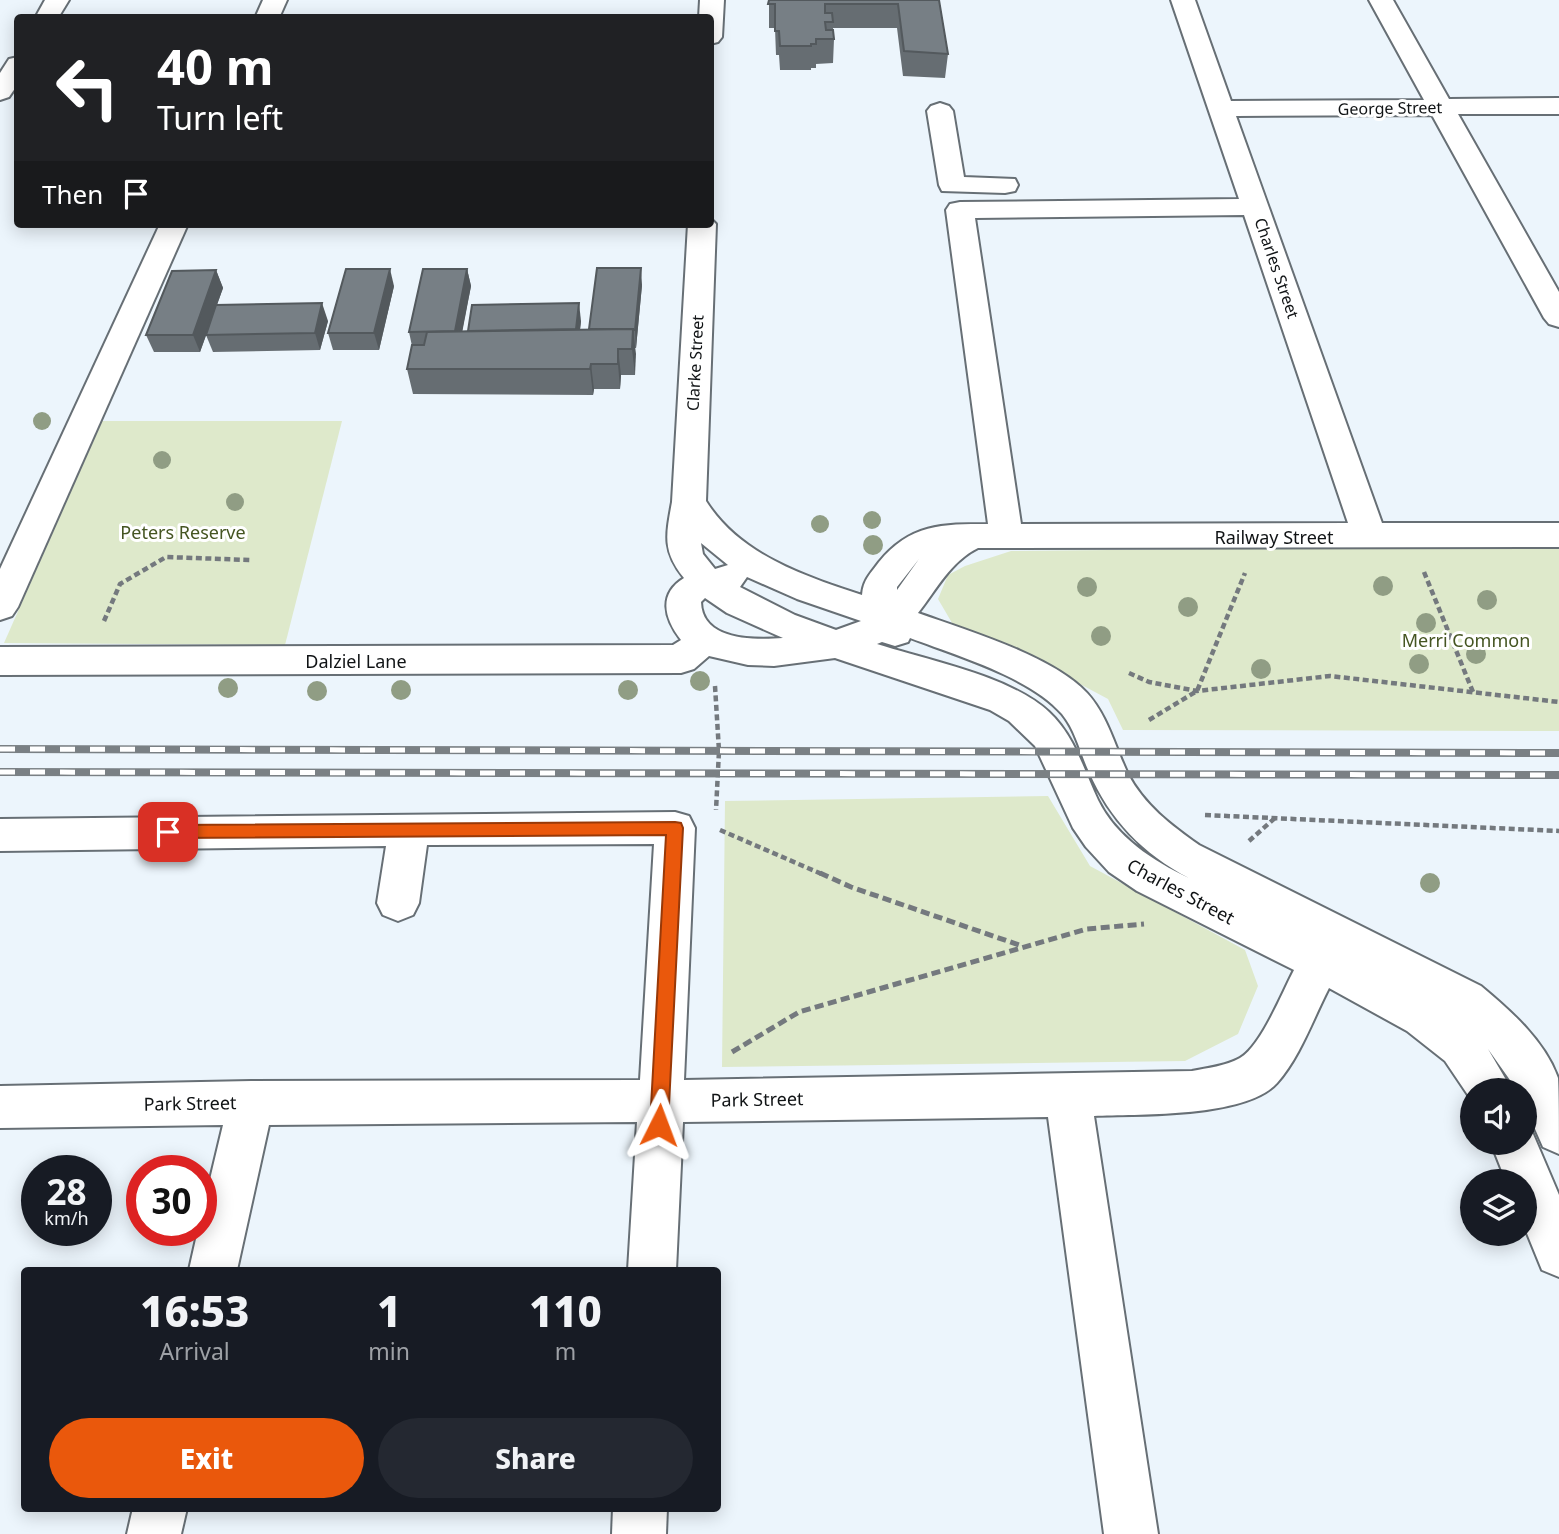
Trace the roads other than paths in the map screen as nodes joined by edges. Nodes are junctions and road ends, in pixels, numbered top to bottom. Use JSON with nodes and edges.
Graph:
{"nodes":[{"id":1,"x":1183,"y":0,"type":"edge"},
{"id":2,"x":1381,"y":0,"type":"edge"},
{"id":3,"x":14,"y":70,"type":"edge"},
{"id":4,"x":0,"y":92,"type":"edge"},
{"id":5,"x":1559,"y":106,"type":"edge"},
{"id":6,"x":1441,"y":107,"type":"junction"},
{"id":7,"x":1222,"y":109,"type":"junction"},
{"id":8,"x":940,"y":111,"type":"dead end"},
{"id":9,"x":1252,"y":195,"type":"junction"},
{"id":10,"x":172,"y":228,"type":"edge"},
{"id":11,"x":702,"y":228,"type":"edge"},
{"id":12,"x":1559,"y":318,"type":"edge"},
{"id":13,"x":689,"y":502,"type":"junction"},
{"id":14,"x":997,"y":535,"type":"junction"},
{"id":15,"x":1559,"y":535,"type":"edge"},
{"id":16,"x":1370,"y":537,"type":"junction"},
{"id":17,"x":772,"y":574,"type":"junction"},
{"id":18,"x":707,"y":584,"type":"junction"},
{"id":19,"x":0,"y":607,"type":"edge"},
{"id":20,"x":893,"y":618,"type":"junction"},
{"id":21,"x":710,"y":642,"type":"junction"},
{"id":22,"x":834,"y":643,"type":"junction"},
{"id":23,"x":0,"y":661,"type":"edge"},
{"id":24,"x":930,"y":674,"type":"junction"},
{"id":25,"x":409,"y":829,"type":"junction"},
{"id":26,"x":0,"y":835,"type":"edge"},
{"id":27,"x":1213,"y":890,"type":"junction"},
{"id":28,"x":398,"y":903,"type":"dead end"},
{"id":29,"x":1327,"y":948,"type":"junction"},
{"id":30,"x":1482,"y":1078,"type":"edge"},
{"id":31,"x":1542,"y":1093,"type":"edge"},
{"id":32,"x":1068,"y":1096,"type":"junction"},
{"id":33,"x":660,"y":1101,"type":"junction"},
{"id":34,"x":251,"y":1102,"type":"junction"},
{"id":35,"x":0,"y":1107,"type":"edge"},
{"id":36,"x":1559,"y":1132,"type":"edge"},
{"id":37,"x":1519,"y":1155,"type":"edge"},
{"id":38,"x":1559,"y":1253,"type":"edge"},
{"id":39,"x":214,"y":1267,"type":"edge"},
{"id":40,"x":652,"y":1267,"type":"edge"},
{"id":41,"x":159,"y":1512,"type":"edge"},
{"id":42,"x":640,"y":1512,"type":"edge"},
{"id":43,"x":154,"y":1534,"type":"edge"},
{"id":44,"x":639,"y":1534,"type":"edge"},
{"id":45,"x":1131,"y":1534,"type":"edge"}],
"edges":[{"from":1,"to":7,"type":"street","name":"Charles Street"},
{"from":2,"to":6,"type":"street"},
{"from":3,"to":4,"type":"street"},
{"from":5,"to":6,"type":"street","name":"George Street"},
{"from":6,"to":7,"type":"street","name":"George Street"},
{"from":6,"to":12,"type":"street"},
{"from":7,"to":9,"type":"street","name":"Charles Street"},
{"from":8,"to":9,"type":"street"},
{"from":9,"to":14,"type":"street"},
{"from":9,"to":16,"type":"street","name":"Charles Street"},
{"from":10,"to":19,"type":"street"},
{"from":11,"to":13,"type":"street","name":"Clarke Street"},
{"from":13,"to":17,"type":"street"},
{"from":13,"to":18,"type":"street","name":"Clarke Street"},
{"from":14,"to":16,"type":"street","name":"Railway Street"},
{"from":14,"to":20,"type":"street","name":"Railway Street"},
{"from":15,"to":16,"type":"street","name":"Railway Street"},
{"from":17,"to":18,"type":"street"},
{"from":17,"to":20,"type":"street"},
{"from":18,"to":21,"type":"street"},
{"from":18,"to":22,"type":"street","name":"Clarke Street"},
{"from":20,"to":22,"type":"street","name":"Railway Street"},
{"from":20,"to":24,"type":"street"},
{"from":20,"to":27,"type":"street","name":"Charles Street"},
{"from":21,"to":22,"type":"street","name":"Railway Street"},
{"from":21,"to":23,"type":"street","name":"Dalziel Lane"},
{"from":22,"to":24,"type":"street","name":"Charles Street"},
{"from":24,"to":27,"type":"street","name":"Charles Street"},
{"from":25,"to":26,"type":"street"},
{"from":25,"to":28,"type":"street"},
{"from":25,"to":33,"type":"street"},
{"from":27,"to":29,"type":"street","name":"Charles Street"},
{"from":29,"to":30,"type":"street","name":"Charles Street"},
{"from":29,"to":31,"type":"street","name":"Charles Street"},
{"from":29,"to":32,"type":"street","name":"Park Street"},
{"from":31,"to":36,"type":"street","name":"Charles Street"},
{"from":32,"to":33,"type":"street","name":"Park Street"},
{"from":32,"to":45,"type":"street"},
{"from":33,"to":34,"type":"street","name":"Park Street"},
{"from":33,"to":40,"type":"street"},
{"from":34,"to":35,"type":"street","name":"Park Street"},
{"from":34,"to":39,"type":"street"},
{"from":37,"to":38,"type":"street"},
{"from":41,"to":43,"type":"street"},
{"from":42,"to":44,"type":"street"}]}
